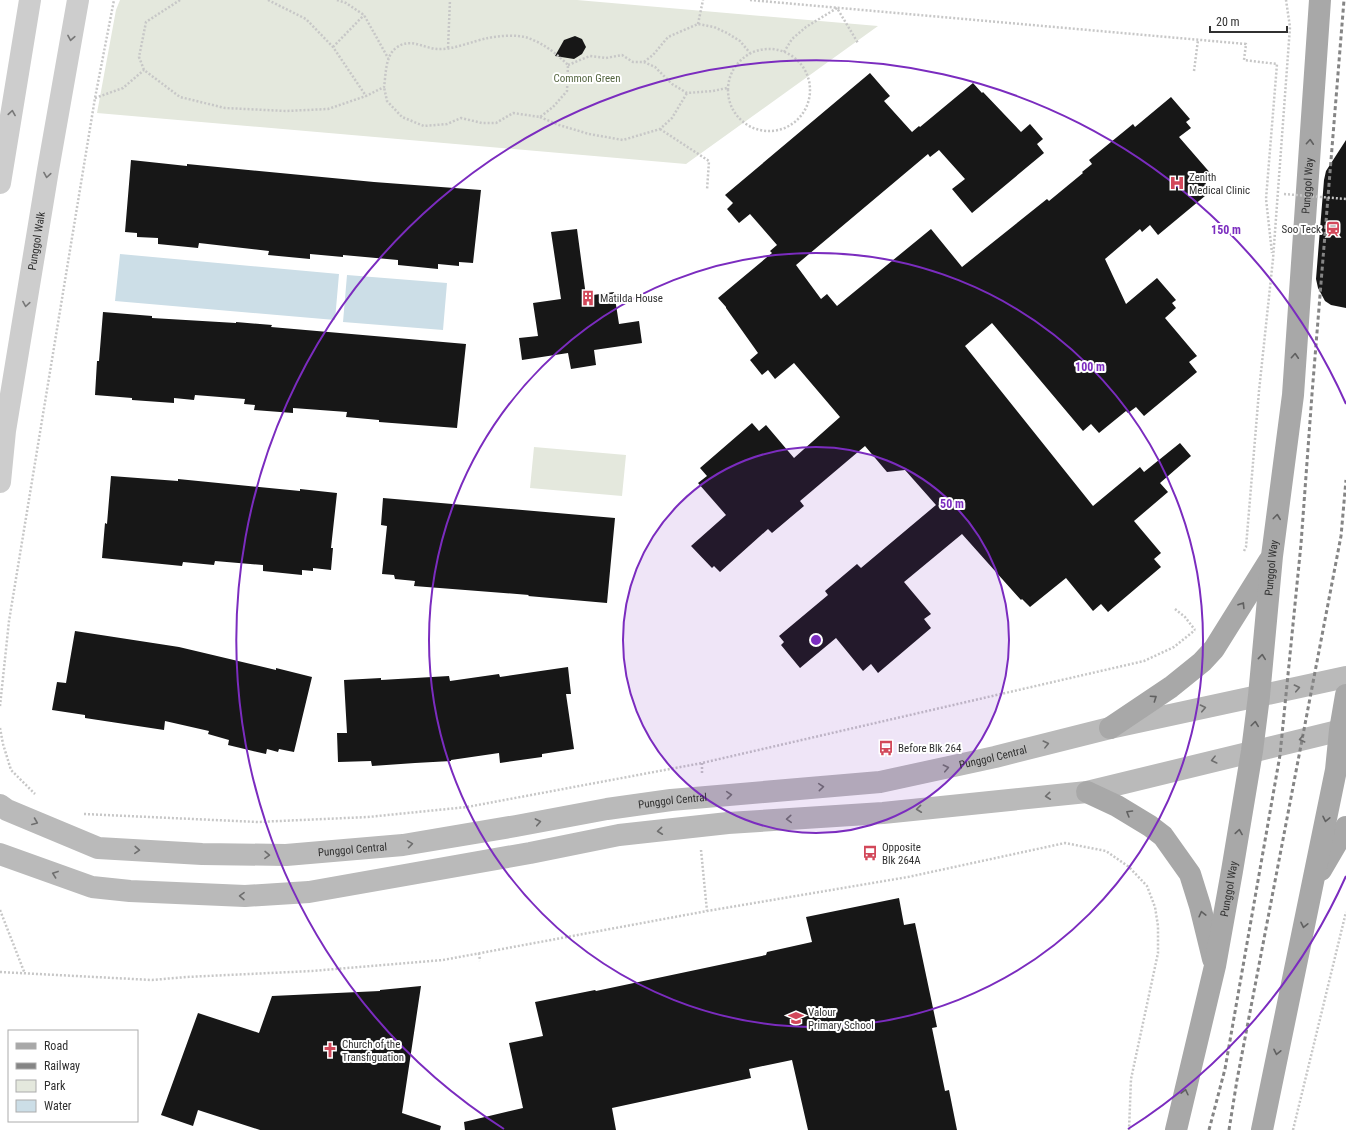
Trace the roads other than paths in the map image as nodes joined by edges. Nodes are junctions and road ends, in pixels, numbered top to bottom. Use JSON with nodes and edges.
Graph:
{"nodes":[{"id":1,"x":30,"y":0,"type":"edge"},
{"id":2,"x":78,"y":0,"type":"edge"},
{"id":3,"x":1320,"y":0,"type":"edge"},
{"id":4,"x":0,"y":183,"type":"edge"},
{"id":5,"x":0,"y":482,"type":"edge"},
{"id":6,"x":1272,"y":556,"type":"junction"},
{"id":7,"x":1346,"y":677,"type":"edge"},
{"id":8,"x":1346,"y":695,"type":"edge"},
{"id":9,"x":1259,"y":696,"type":"junction"},
{"id":10,"x":1110,"y":728,"type":"junction"},
{"id":11,"x":1343,"y":730,"type":"edge"},
{"id":12,"x":1252,"y":751,"type":"junction"},
{"id":13,"x":1087,"y":792,"type":"junction"},
{"id":14,"x":0,"y":805,"type":"edge"},
{"id":15,"x":1346,"y":827,"type":"edge"},
{"id":16,"x":0,"y":854,"type":"edge"},
{"id":17,"x":1311,"y":887,"type":"junction"},
{"id":18,"x":1215,"y":966,"type":"junction"},
{"id":19,"x":1176,"y":1130,"type":"edge"},
{"id":20,"x":1262,"y":1130,"type":"edge"}],
"edges":[{"from":4,"to":1,"type":"street","one_way":true},
{"from":2,"to":5,"type":"street","name":"Punggol Walk","one_way":true},
{"from":6,"to":3,"type":"main road","name":"Punggol Way","one_way":true},
{"from":9,"to":6,"type":"main road","name":"Punggol Way","one_way":true},
{"from":10,"to":6,"type":"main road","one_way":true},
{"from":9,"to":7,"type":"main road","name":"Punggol Central","one_way":true},
{"from":8,"to":11,"type":"main road"},
{"from":10,"to":9,"type":"main road","name":"Punggol Central","one_way":true},
{"from":12,"to":9,"type":"main road","name":"Punggol Way","one_way":true},
{"from":14,"to":10,"type":"main road","name":"Punggol Central","one_way":true},
{"from":11,"to":12,"type":"main road","one_way":true},
{"from":11,"to":17,"type":"main road","one_way":true},
{"from":12,"to":13,"type":"main road","one_way":true},
{"from":18,"to":12,"type":"main road","name":"Punggol Way","one_way":true},
{"from":13,"to":16,"type":"main road","one_way":true},
{"from":18,"to":13,"type":"main road","one_way":true},
{"from":15,"to":17,"type":"main road"},
{"from":17,"to":20,"type":"main road","one_way":true},
{"from":19,"to":18,"type":"main road","name":"Punggol Way","one_way":true}]}
